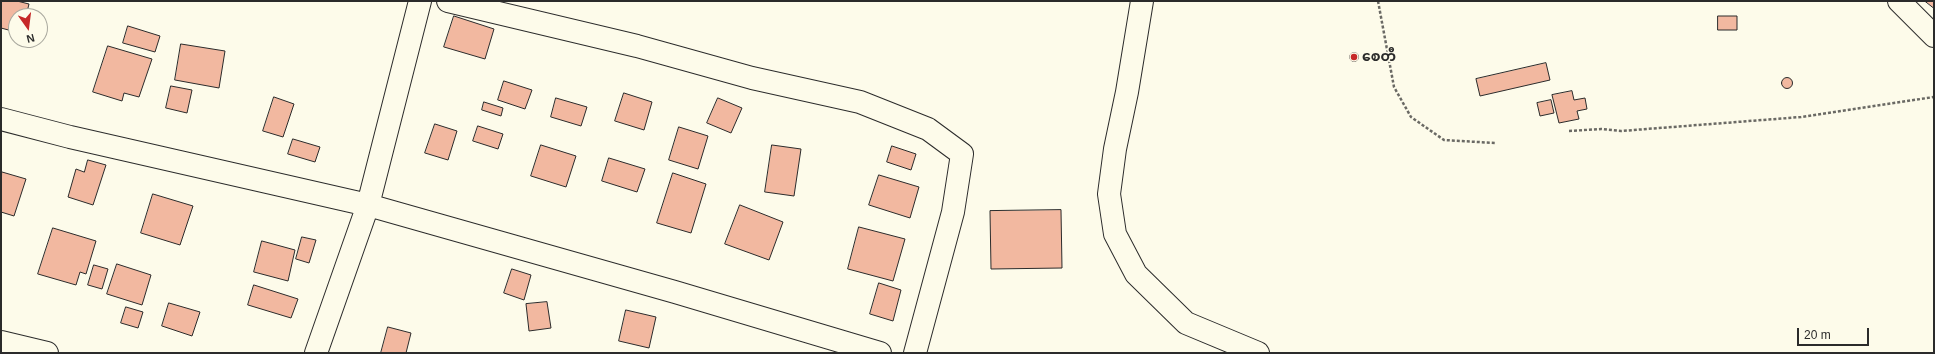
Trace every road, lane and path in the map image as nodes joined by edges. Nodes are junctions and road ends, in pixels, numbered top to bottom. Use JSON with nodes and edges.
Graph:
{"nodes":[{"id":1,"x":420,"y":1,"type":"edge"},
{"id":2,"x":448,"y":1,"type":"edge"},
{"id":3,"x":1142,"y":1,"type":"edge"},
{"id":4,"x":1378,"y":1,"type":"edge"},
{"id":5,"x":1899,"y":1,"type":"edge"},
{"id":6,"x":1934,"y":36,"type":"edge"},
{"id":7,"x":1934,"y":97,"type":"edge"},
{"id":8,"x":1,"y":119,"type":"edge"},
{"id":9,"x":1569,"y":131,"type":"dead end"},
{"id":10,"x":1495,"y":143,"type":"dead end"},
{"id":11,"x":368,"y":205,"type":"junction"},
{"id":12,"x":1,"y":342,"type":"edge"},
{"id":13,"x":47,"y":353,"type":"edge"},
{"id":14,"x":316,"y":353,"type":"edge"},
{"id":15,"x":880,"y":353,"type":"edge"},
{"id":16,"x":915,"y":353,"type":"edge"},
{"id":17,"x":1258,"y":353,"type":"edge"}],
"edges":[{"from":1,"to":11,"type":"street"},
{"from":2,"to":16,"type":"street"},
{"from":3,"to":17,"type":"street"},
{"from":4,"to":10,"type":"path"},
{"from":5,"to":6,"type":"street"},
{"from":7,"to":9,"type":"path"},
{"from":8,"to":11,"type":"street"},
{"from":11,"to":14,"type":"street"},
{"from":11,"to":15,"type":"street"},
{"from":12,"to":13,"type":"street"}]}
